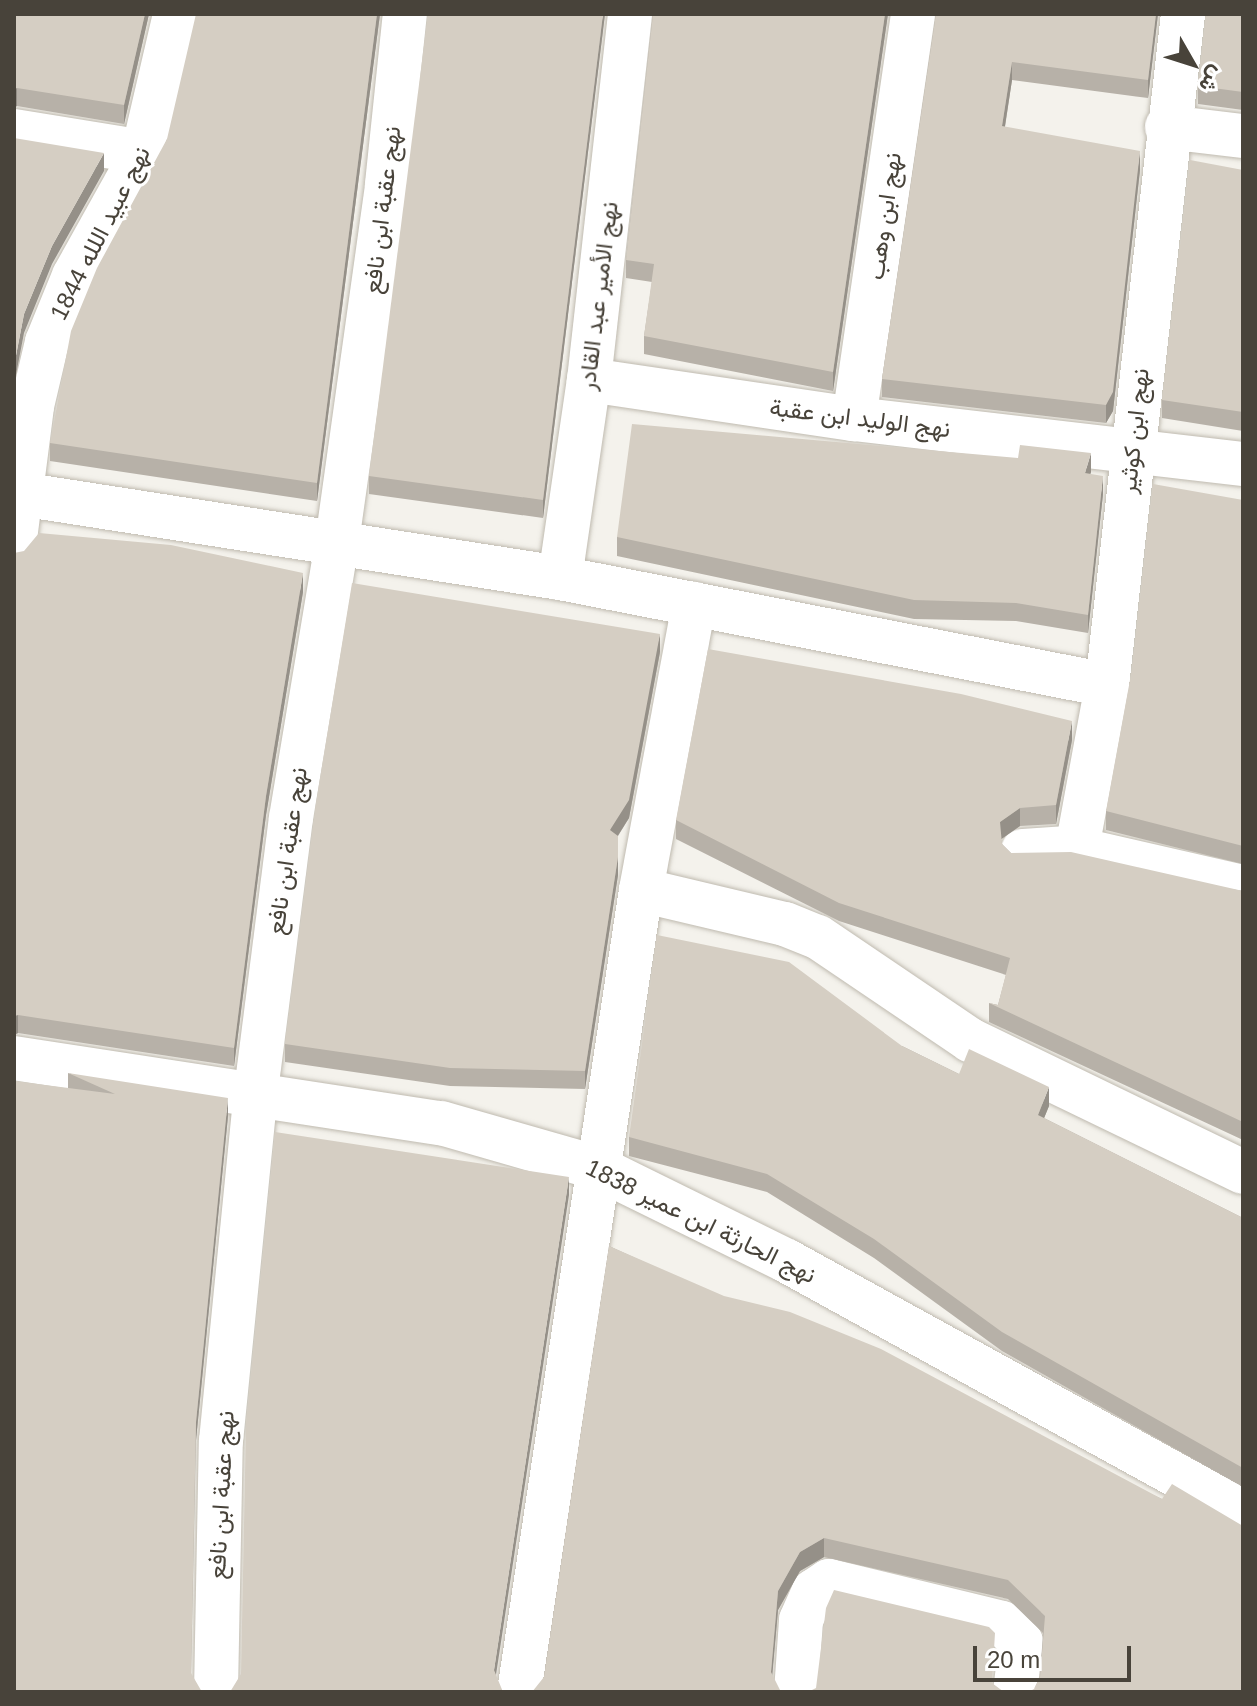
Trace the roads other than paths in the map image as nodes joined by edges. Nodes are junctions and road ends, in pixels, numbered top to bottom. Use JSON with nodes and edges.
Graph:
{"nodes":[{"id":1,"x":175,"y":14,"type":"edge"},
{"id":2,"x":405,"y":14,"type":"edge"},
{"id":3,"x":630,"y":14,"type":"edge"},
{"id":4,"x":913,"y":14,"type":"edge"},
{"id":5,"x":1183,"y":14,"type":"edge"},
{"id":6,"x":1167,"y":127,"type":"junction"},
{"id":7,"x":14,"y":131,"type":"edge"},
{"id":8,"x":1243,"y":136,"type":"edge"},
{"id":9,"x":143,"y":152,"type":"junction"},
{"id":10,"x":589,"y":380,"type":"junction"},
{"id":11,"x":854,"y":419,"type":"junction"},
{"id":12,"x":1132,"y":450,"type":"junction"},
{"id":13,"x":1243,"y":464,"type":"edge"},
{"id":14,"x":18,"y":493,"type":"edge"},
{"id":15,"x":337,"y":542,"type":"junction"},
{"id":16,"x":14,"y":547,"type":"edge"},
{"id":17,"x":560,"y":578,"type":"junction"},
{"id":18,"x":694,"y":604,"type":"junction"},
{"id":19,"x":1107,"y":685,"type":"junction"},
{"id":20,"x":1080,"y":846,"type":"junction"},
{"id":21,"x":1022,"y":850,"type":"edge"},
{"id":22,"x":1243,"y":887,"type":"edge"},
{"id":23,"x":641,"y":890,"type":"junction"},
{"id":24,"x":14,"y":1058,"type":"edge"},
{"id":25,"x":256,"y":1091,"type":"junction"},
{"id":26,"x":598,"y":1168,"type":"junction"},
{"id":27,"x":1243,"y":1172,"type":"edge"},
{"id":28,"x":1243,"y":1512,"type":"edge"},
{"id":29,"x":216,"y":1692,"type":"edge"},
{"id":30,"x":519,"y":1692,"type":"edge"},
{"id":31,"x":796,"y":1692,"type":"edge"},
{"id":32,"x":1015,"y":1692,"type":"edge"}],
"edges":[{"from":1,"to":9,"type":"street","name":"نهج عبيد اللله 1844"},
{"from":2,"to":15,"type":"street","name":"نهج عقبة ابن نافع"},
{"from":3,"to":10,"type":"street","name":"نهج الأمير عبد القادر"},
{"from":4,"to":11,"type":"street","name":"نهج ابن وهب"},
{"from":5,"to":6,"type":"street","name":"نهج ابن كوثير"},
{"from":6,"to":8,"type":"street"},
{"from":6,"to":12,"type":"street","name":"نهج ابن كوثير"},
{"from":7,"to":9,"type":"street"},
{"from":9,"to":14,"type":"street","name":"نهج عبيد اللله 1844"},
{"from":10,"to":11,"type":"street","name":"نهج الوليد ابن عقبة"},
{"from":10,"to":17,"type":"street","name":"نهج الأمير عبد القادر"},
{"from":11,"to":12,"type":"street","name":"نهج الوليد ابن عقبة"},
{"from":12,"to":13,"type":"street","name":"نهج الوليد ابن عقبة"},
{"from":12,"to":19,"type":"street","name":"نهج ابن كوثير"},
{"from":14,"to":15,"type":"street"},
{"from":14,"to":16,"type":"street","name":"نهج عبيد اللله 1844"},
{"from":15,"to":17,"type":"street"},
{"from":15,"to":25,"type":"street","name":"نهج عقبة ابن نافع"},
{"from":17,"to":18,"type":"street"},
{"from":18,"to":19,"type":"street"},
{"from":18,"to":23,"type":"street"},
{"from":19,"to":20,"type":"street","name":"نهج ابن كوثير"},
{"from":20,"to":21,"type":"street"},
{"from":20,"to":22,"type":"street"},
{"from":23,"to":26,"type":"street"},
{"from":23,"to":27,"type":"street"},
{"from":24,"to":25,"type":"street","name":"نهج الحارثة ابن عمير 1838"},
{"from":25,"to":26,"type":"street","name":"نهج الحارثة ابن عمير 1838"},
{"from":25,"to":29,"type":"street","name":"نهج عقبة ابن نافع"},
{"from":26,"to":28,"type":"street","name":"نهج الحارثة ابن عمير 1838"},
{"from":26,"to":30,"type":"street"},
{"from":31,"to":32,"type":"street"}]}
